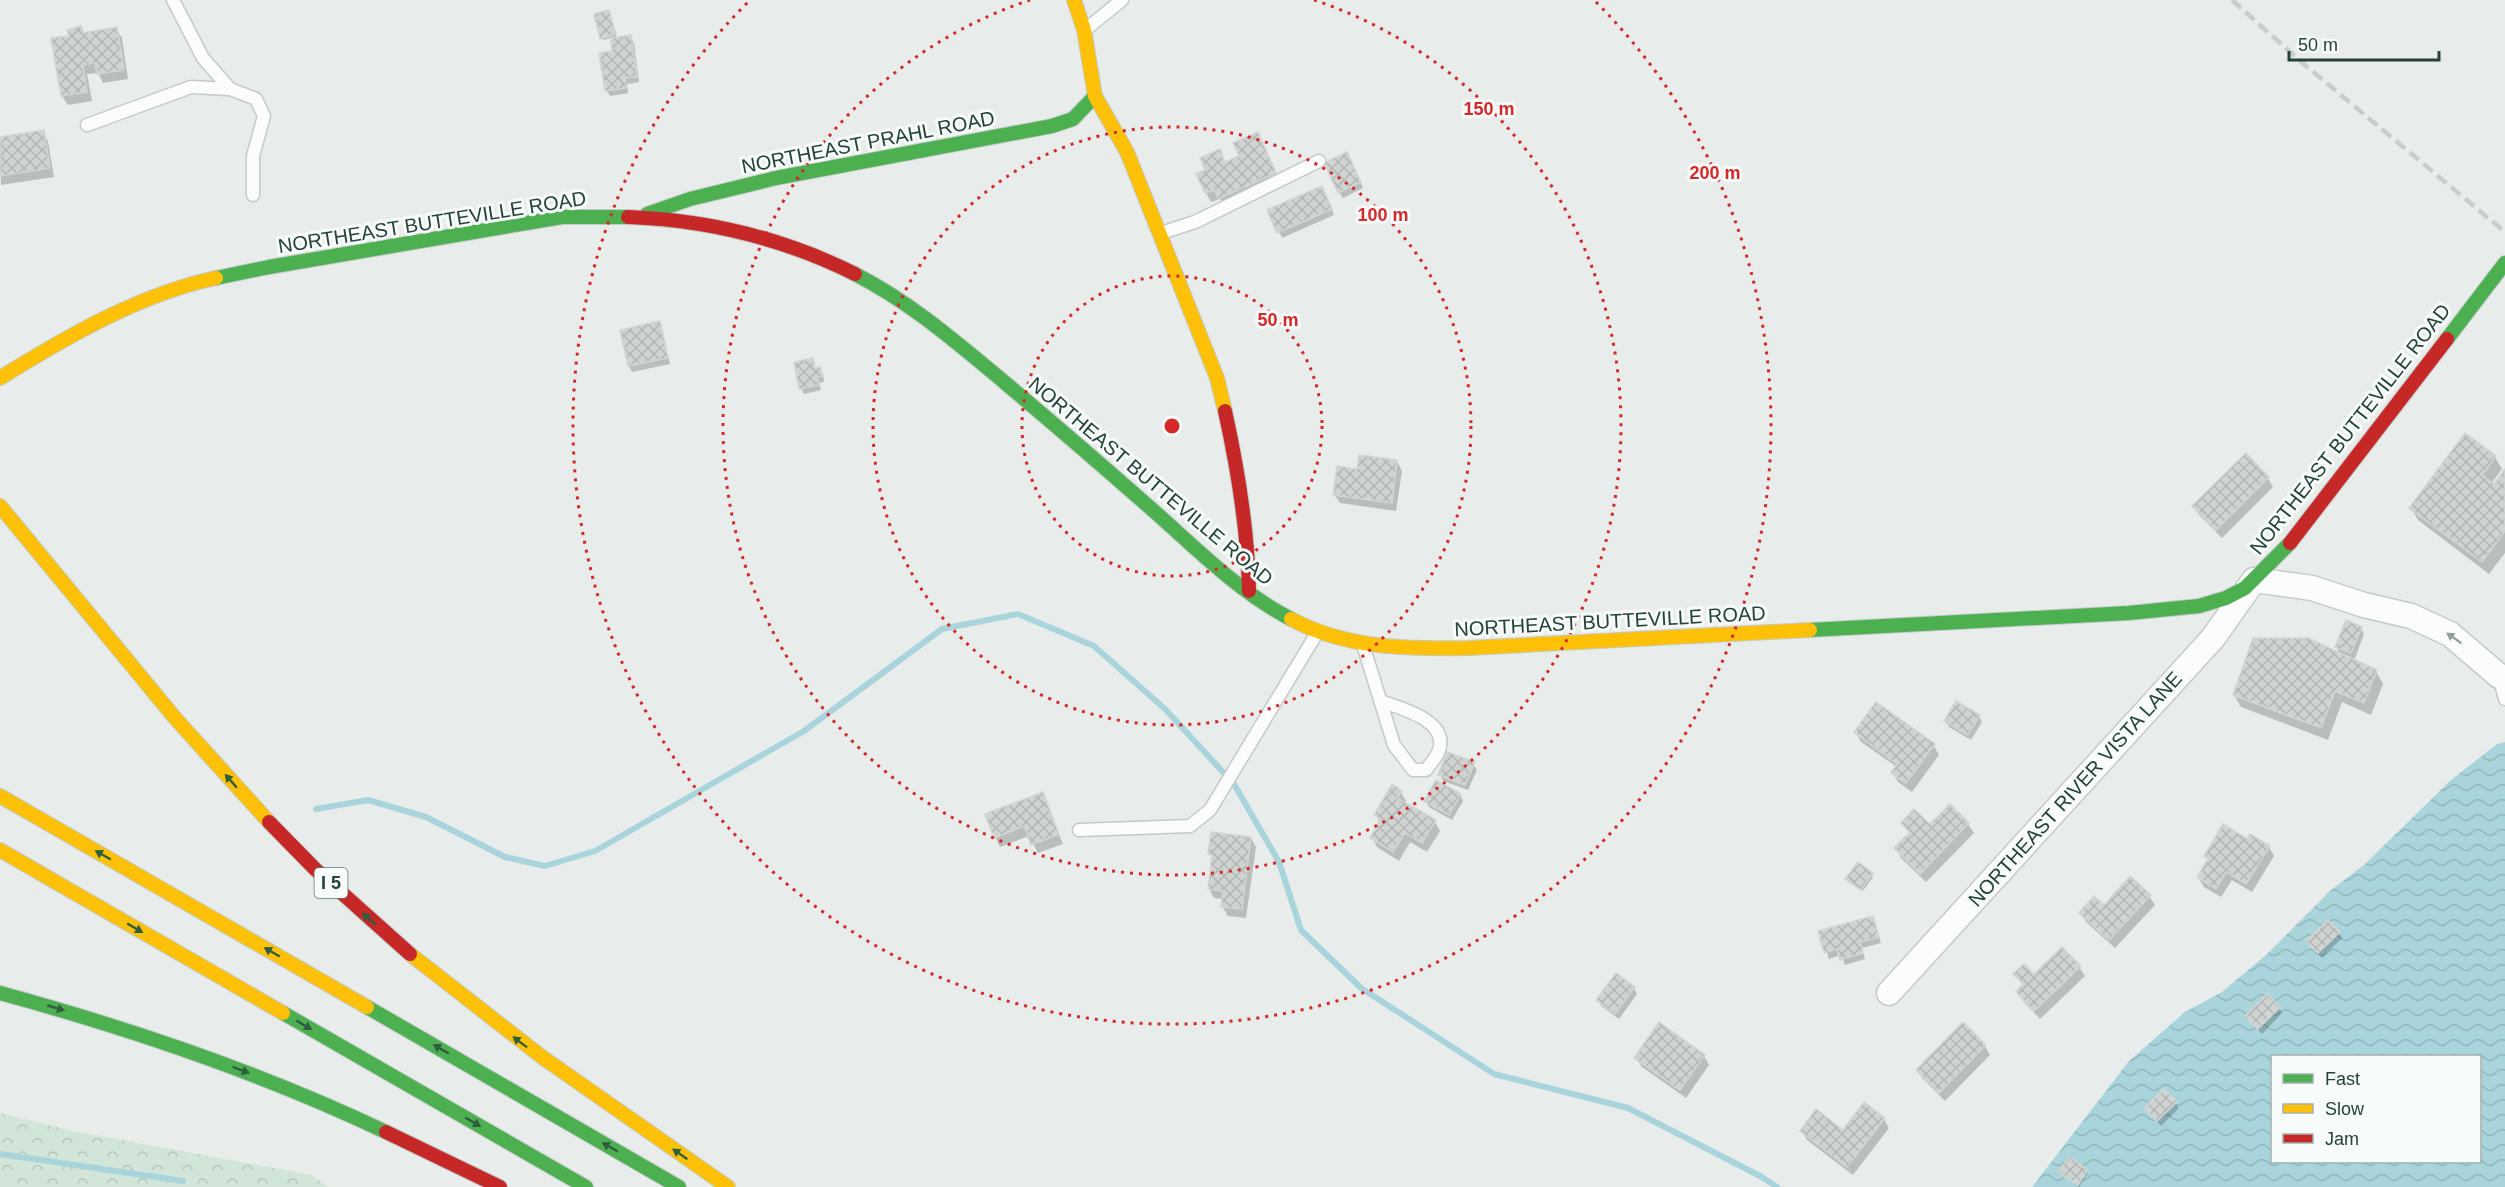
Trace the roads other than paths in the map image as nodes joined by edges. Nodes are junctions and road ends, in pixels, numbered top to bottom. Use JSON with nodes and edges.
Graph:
{"nodes":[{"id":1,"x":173,"y":0,"type":"edge"},
{"id":2,"x":1074,"y":0,"type":"edge"},
{"id":3,"x":1122,"y":0,"type":"edge"},
{"id":4,"x":1084,"y":30,"type":"junction"},
{"id":5,"x":230,"y":89,"type":"junction"},
{"id":6,"x":1095,"y":96,"type":"junction"},
{"id":7,"x":87,"y":125,"type":"dead end"},
{"id":8,"x":1319,"y":161,"type":"dead end"},
{"id":9,"x":253,"y":195,"type":"dead end"},
{"id":10,"x":642,"y":216,"type":"junction"},
{"id":11,"x":1159,"y":233,"type":"junction"},
{"id":12,"x":2505,"y":262,"type":"edge"},
{"id":13,"x":0,"y":378,"type":"edge"},
{"id":14,"x":0,"y":506,"type":"edge"},
{"id":15,"x":2254,"y":580,"type":"junction"},
{"id":16,"x":1249,"y":591,"type":"junction"},
{"id":17,"x":1318,"y":632,"type":"junction"},
{"id":18,"x":1363,"y":644,"type":"junction"},
{"id":19,"x":2503,"y":684,"type":"edge"},
{"id":20,"x":1380,"y":701,"type":"junction"},
{"id":21,"x":2,"y":797,"type":"edge"},
{"id":22,"x":1079,"y":830,"type":"dead end"},
{"id":23,"x":0,"y":850,"type":"edge"},
{"id":24,"x":0,"y":856,"type":"edge"},
{"id":25,"x":48,"y":878,"type":"junction"},
{"id":26,"x":0,"y":993,"type":"edge"},
{"id":27,"x":1889,"y":993,"type":"dead end"},
{"id":28,"x":500,"y":1187,"type":"edge"},
{"id":29,"x":586,"y":1187,"type":"edge"},
{"id":30,"x":679,"y":1187,"type":"edge"},
{"id":31,"x":728,"y":1187,"type":"edge"}],
"edges":[{"from":1,"to":5,"type":"lane"},
{"from":2,"to":4,"type":"main road"},
{"from":3,"to":4,"type":"lane"},
{"from":4,"to":6,"type":"main road"},
{"from":5,"to":7,"type":"lane"},
{"from":5,"to":9,"type":"lane"},
{"from":6,"to":10,"type":"main road","name":"NORTHEAST PRAHL ROAD"},
{"from":6,"to":11,"type":"main road"},
{"from":8,"to":11,"type":"lane"},
{"from":10,"to":13,"type":"main road","name":"NORTHEAST BUTTEVILLE ROAD"},
{"from":10,"to":16,"type":"main road","name":"NORTHEAST BUTTEVILLE ROAD"},
{"from":11,"to":16,"type":"main road"},
{"from":12,"to":15,"type":"main road","name":"NORTHEAST BUTTEVILLE ROAD"},
{"from":31,"to":14,"type":"main road","number":"I 5","one_way":true},
{"from":15,"to":18,"type":"main road","name":"NORTHEAST BUTTEVILLE ROAD"},
{"from":19,"to":15,"type":"street","one_way":true},
{"from":15,"to":27,"type":"street","name":"NORTHEAST RIVER VISTA LANE"},
{"from":16,"to":17,"type":"main road","name":"NORTHEAST BUTTEVILLE ROAD"},
{"from":17,"to":18,"type":"main road","name":"NORTHEAST BUTTEVILLE ROAD"},
{"from":17,"to":22,"type":"lane"},
{"from":18,"to":20,"type":"lane"},
{"from":20,"to":20,"type":"lane"},
{"from":30,"to":21,"type":"main road","one_way":true},
{"from":23,"to":25,"type":"main road"},
{"from":24,"to":25,"type":"main road"},
{"from":25,"to":29,"type":"main road","one_way":true},
{"from":26,"to":28,"type":"main road","one_way":true}]}
